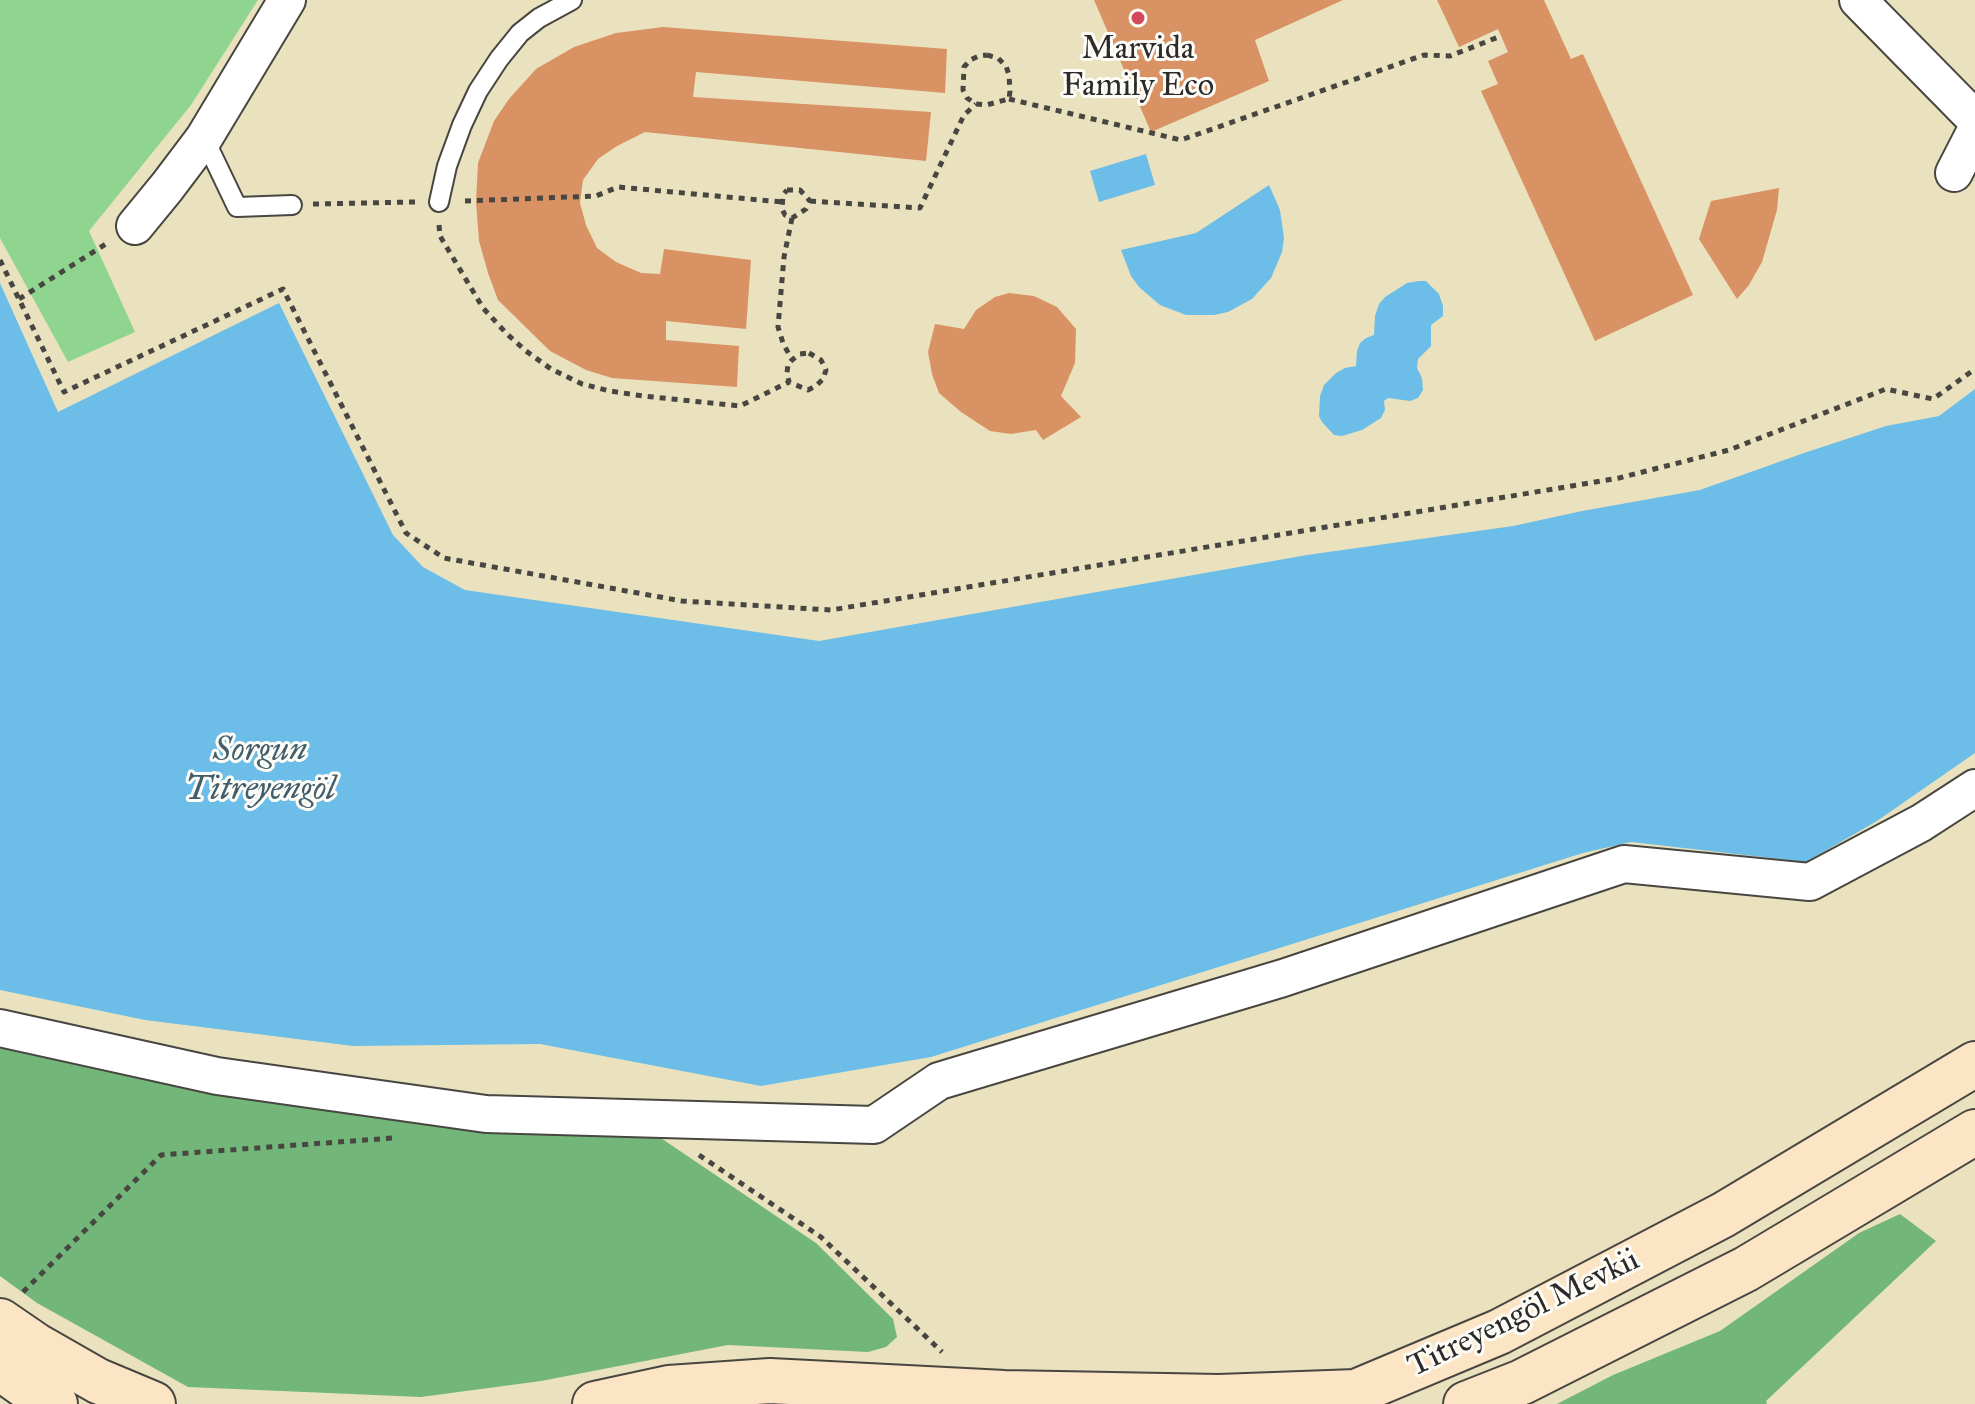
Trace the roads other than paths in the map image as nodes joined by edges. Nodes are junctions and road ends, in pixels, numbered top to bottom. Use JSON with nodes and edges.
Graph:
{"nodes":[{"id":1,"x":287,"y":0,"type":"edge"},
{"id":2,"x":572,"y":0,"type":"edge"},
{"id":3,"x":1858,"y":0,"type":"edge"},
{"id":4,"x":1975,"y":119,"type":"edge"},
{"id":5,"x":1975,"y":132,"type":"edge"},
{"id":6,"x":204,"y":138,"type":"junction"},
{"id":7,"x":1954,"y":173,"type":"dead end"},
{"id":8,"x":439,"y":202,"type":"road end"},
{"id":9,"x":292,"y":205,"type":"road end"},
{"id":10,"x":135,"y":226,"type":"road end"},
{"id":11,"x":1975,"y":788,"type":"edge"},
{"id":12,"x":0,"y":1028,"type":"edge"},
{"id":13,"x":1975,"y":1064,"type":"edge"},
{"id":14,"x":1975,"y":1132,"type":"edge"},
{"id":15,"x":11,"y":1307,"type":"edge"},
{"id":16,"x":0,"y":1368,"type":"edge"},
{"id":17,"x":55,"y":1404,"type":"edge"},
{"id":18,"x":153,"y":1404,"type":"edge"},
{"id":19,"x":595,"y":1404,"type":"edge"},
{"id":20,"x":1466,"y":1404,"type":"edge"}],
"edges":[{"from":1,"to":6,"type":"street"},
{"from":2,"to":8,"type":"lane"},
{"from":3,"to":4,"type":"street"},
{"from":5,"to":7,"type":"street"},
{"from":6,"to":9,"type":"lane"},
{"from":6,"to":10,"type":"street"},
{"from":11,"to":12,"type":"street"},
{"from":13,"to":19,"type":"street","name":"Titreyengöl Mevkii"},
{"from":14,"to":20,"type":"street","name":"Titreyengöl Mevkii"},
{"from":15,"to":18,"type":"street"},
{"from":16,"to":17,"type":"street"}]}
